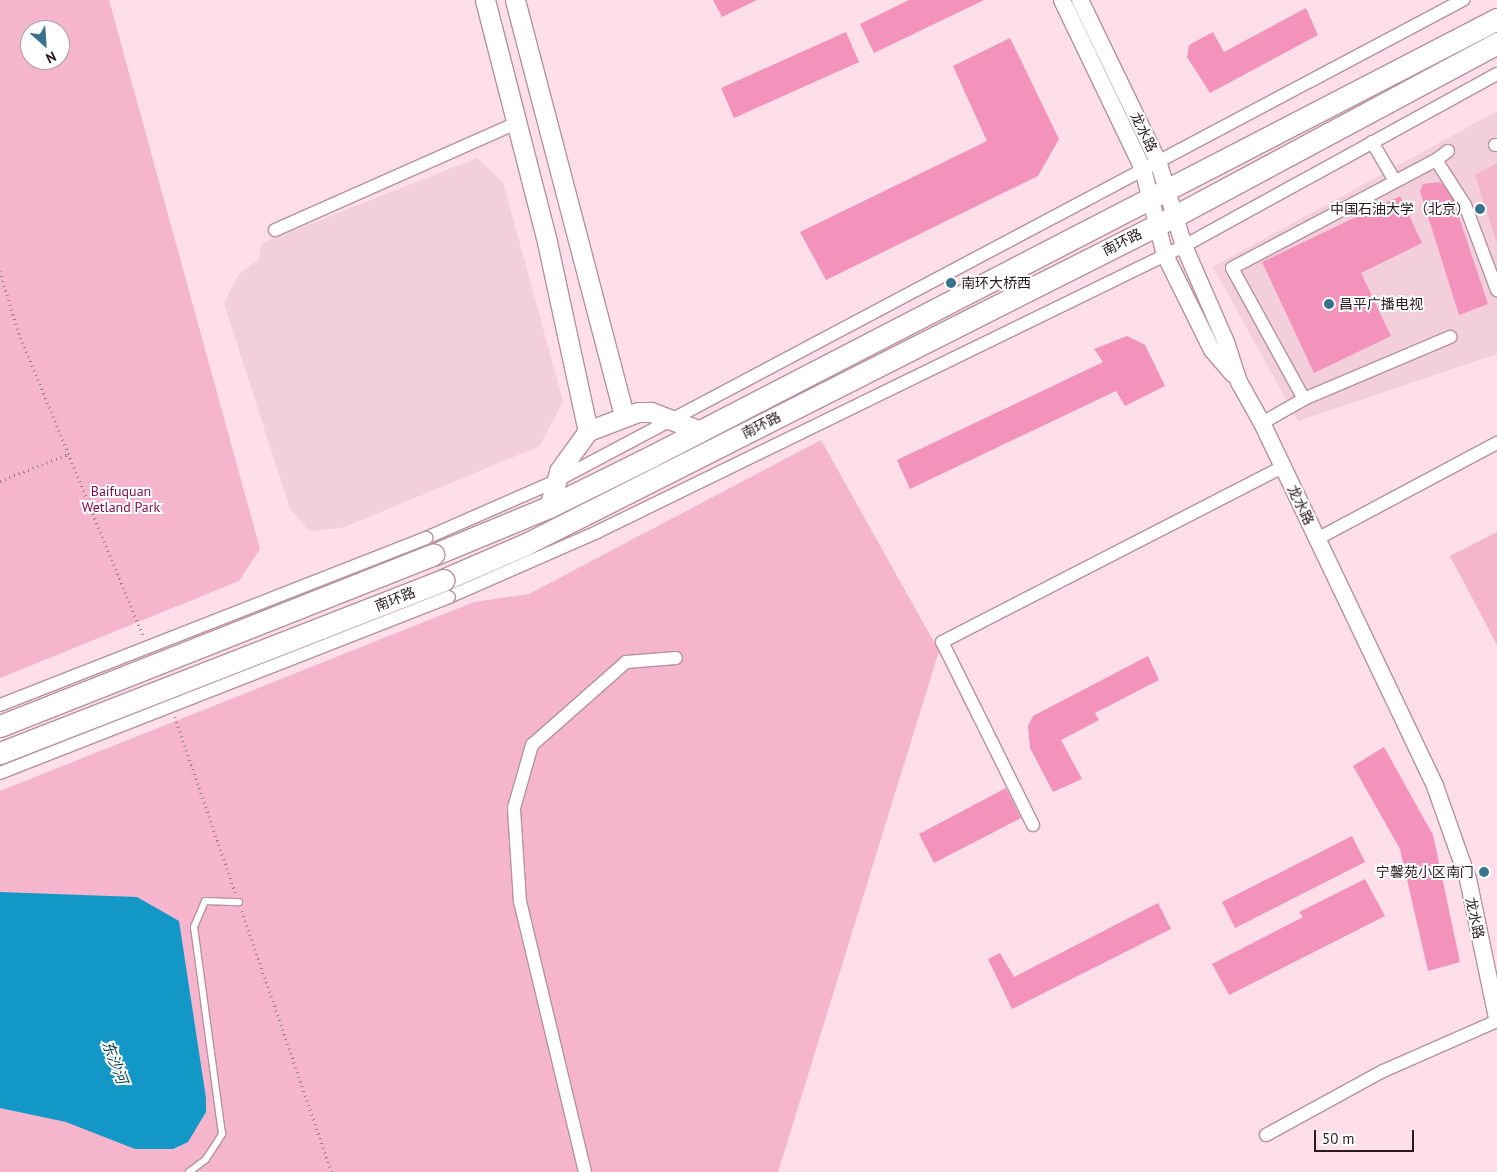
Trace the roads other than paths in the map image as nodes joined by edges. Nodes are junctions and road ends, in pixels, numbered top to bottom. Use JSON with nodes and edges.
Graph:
{"nodes":[{"id":1,"x":485,"y":0,"type":"edge"},
{"id":2,"x":515,"y":0,"type":"edge"},
{"id":3,"x":1062,"y":0,"type":"edge"},
{"id":4,"x":1080,"y":0,"type":"edge"},
{"id":5,"x":1463,"y":0,"type":"edge"},
{"id":6,"x":1497,"y":19,"type":"edge"},
{"id":7,"x":1497,"y":43,"type":"edge"},
{"id":8,"x":1497,"y":74,"type":"edge"},
{"id":9,"x":516,"y":123,"type":"junction"},
{"id":10,"x":1372,"y":142,"type":"junction"},
{"id":11,"x":1448,"y":151,"type":"dead end"},
{"id":12,"x":1436,"y":160,"type":"junction"},
{"id":13,"x":1158,"y":161,"type":"junction"},
{"id":14,"x":1143,"y":169,"type":"junction"},
{"id":15,"x":1395,"y":181,"type":"junction"},
{"id":16,"x":1159,"y":194,"type":"junction"},
{"id":17,"x":1166,"y":220,"type":"junction"},
{"id":18,"x":275,"y":230,"type":"dead end"},
{"id":19,"x":1184,"y":246,"type":"junction"},
{"id":20,"x":1165,"y":255,"type":"junction"},
{"id":21,"x":1497,"y":290,"type":"edge"},
{"id":22,"x":1450,"y":337,"type":"dead end"},
{"id":23,"x":1240,"y":382,"type":"junction"},
{"id":24,"x":1304,"y":400,"type":"junction"},
{"id":25,"x":624,"y":416,"type":"junction"},
{"id":26,"x":671,"y":420,"type":"junction"},
{"id":27,"x":1262,"y":423,"type":"junction"},
{"id":28,"x":698,"y":430,"type":"junction"},
{"id":29,"x":588,"y":431,"type":"junction"},
{"id":30,"x":1497,"y":443,"type":"edge"},
{"id":31,"x":1282,"y":467,"type":"junction"},
{"id":32,"x":556,"y":480,"type":"junction"},
{"id":33,"x":548,"y":507,"type":"junction"},
{"id":34,"x":1317,"y":539,"type":"junction"},
{"id":35,"x":429,"y":547,"type":"junction"},
{"id":36,"x":446,"y":588,"type":"junction"},
{"id":37,"x":676,"y":658,"type":"dead end"},
{"id":38,"x":0,"y":705,"type":"edge"},
{"id":39,"x":0,"y":726,"type":"edge"},
{"id":40,"x":0,"y":753,"type":"edge"},
{"id":41,"x":0,"y":772,"type":"edge"},
{"id":42,"x":1033,"y":824,"type":"dead end"},
{"id":43,"x":239,"y":902,"type":"dead end"},
{"id":44,"x":1497,"y":1019,"type":"edge"},
{"id":45,"x":1266,"y":1135,"type":"dead end"},
{"id":46,"x":189,"y":1172,"type":"edge"},
{"id":47,"x":585,"y":1172,"type":"edge"}],
"edges":[{"from":1,"to":9,"type":"main road"},
{"from":2,"to":25,"type":"main road"},
{"from":3,"to":14,"type":"street","name":"龙水路"},
{"from":4,"to":13,"type":"street","name":"龙水路"},
{"from":5,"to":13,"type":"street"},
{"from":6,"to":16,"type":"main road","name":"南环路"},
{"from":7,"to":17,"type":"main road","name":"南环路"},
{"from":8,"to":10,"type":"street"},
{"from":9,"to":18,"type":"street"},
{"from":9,"to":29,"type":"main road"},
{"from":10,"to":15,"type":"street"},
{"from":10,"to":19,"type":"street"},
{"from":11,"to":12,"type":"street"},
{"from":12,"to":15,"type":"street"},
{"from":12,"to":21,"type":"street"},
{"from":13,"to":14,"type":"street"},
{"from":13,"to":16,"type":"street","name":"龙水路"},
{"from":14,"to":16,"type":"street","name":"龙水路"},
{"from":14,"to":26,"type":"street"},
{"from":15,"to":24,"type":"street"},
{"from":16,"to":17,"type":"street","name":"龙水路"},
{"from":16,"to":28,"type":"main road","name":"南环路"},
{"from":17,"to":19,"type":"street","name":"龙水路"},
{"from":17,"to":20,"type":"street"},
{"from":17,"to":36,"type":"main road","name":"南环路"},
{"from":19,"to":20,"type":"street"},
{"from":19,"to":23,"type":"street","name":"龙水路"},
{"from":20,"to":23,"type":"street"},
{"from":20,"to":36,"type":"street"},
{"from":22,"to":24,"type":"street"},
{"from":23,"to":27,"type":"street","name":"龙水路"},
{"from":24,"to":27,"type":"street"},
{"from":25,"to":26,"type":"main road"},
{"from":25,"to":29,"type":"main road"},
{"from":26,"to":28,"type":"main road"},
{"from":26,"to":32,"type":"street"},
{"from":27,"to":31,"type":"street","name":"龙水路"},
{"from":28,"to":33,"type":"main road","name":"南环路"},
{"from":29,"to":32,"type":"main road"},
{"from":30,"to":34,"type":"street"},
{"from":31,"to":34,"type":"street","name":"龙水路"},
{"from":31,"to":42,"type":"street"},
{"from":32,"to":33,"type":"main road"},
{"from":32,"to":35,"type":"street"},
{"from":33,"to":35,"type":"main road","name":"南环路"},
{"from":34,"to":44,"type":"street","name":"龙水路"},
{"from":35,"to":38,"type":"street","bridge":true},
{"from":35,"to":39,"type":"main road","name":"南环路","bridge":true},
{"from":36,"to":40,"type":"main road","name":"南环路","bridge":true},
{"from":36,"to":41,"type":"street","bridge":true},
{"from":37,"to":47,"type":"street"},
{"from":43,"to":46,"type":"lane"},
{"from":44,"to":45,"type":"street"}]}
